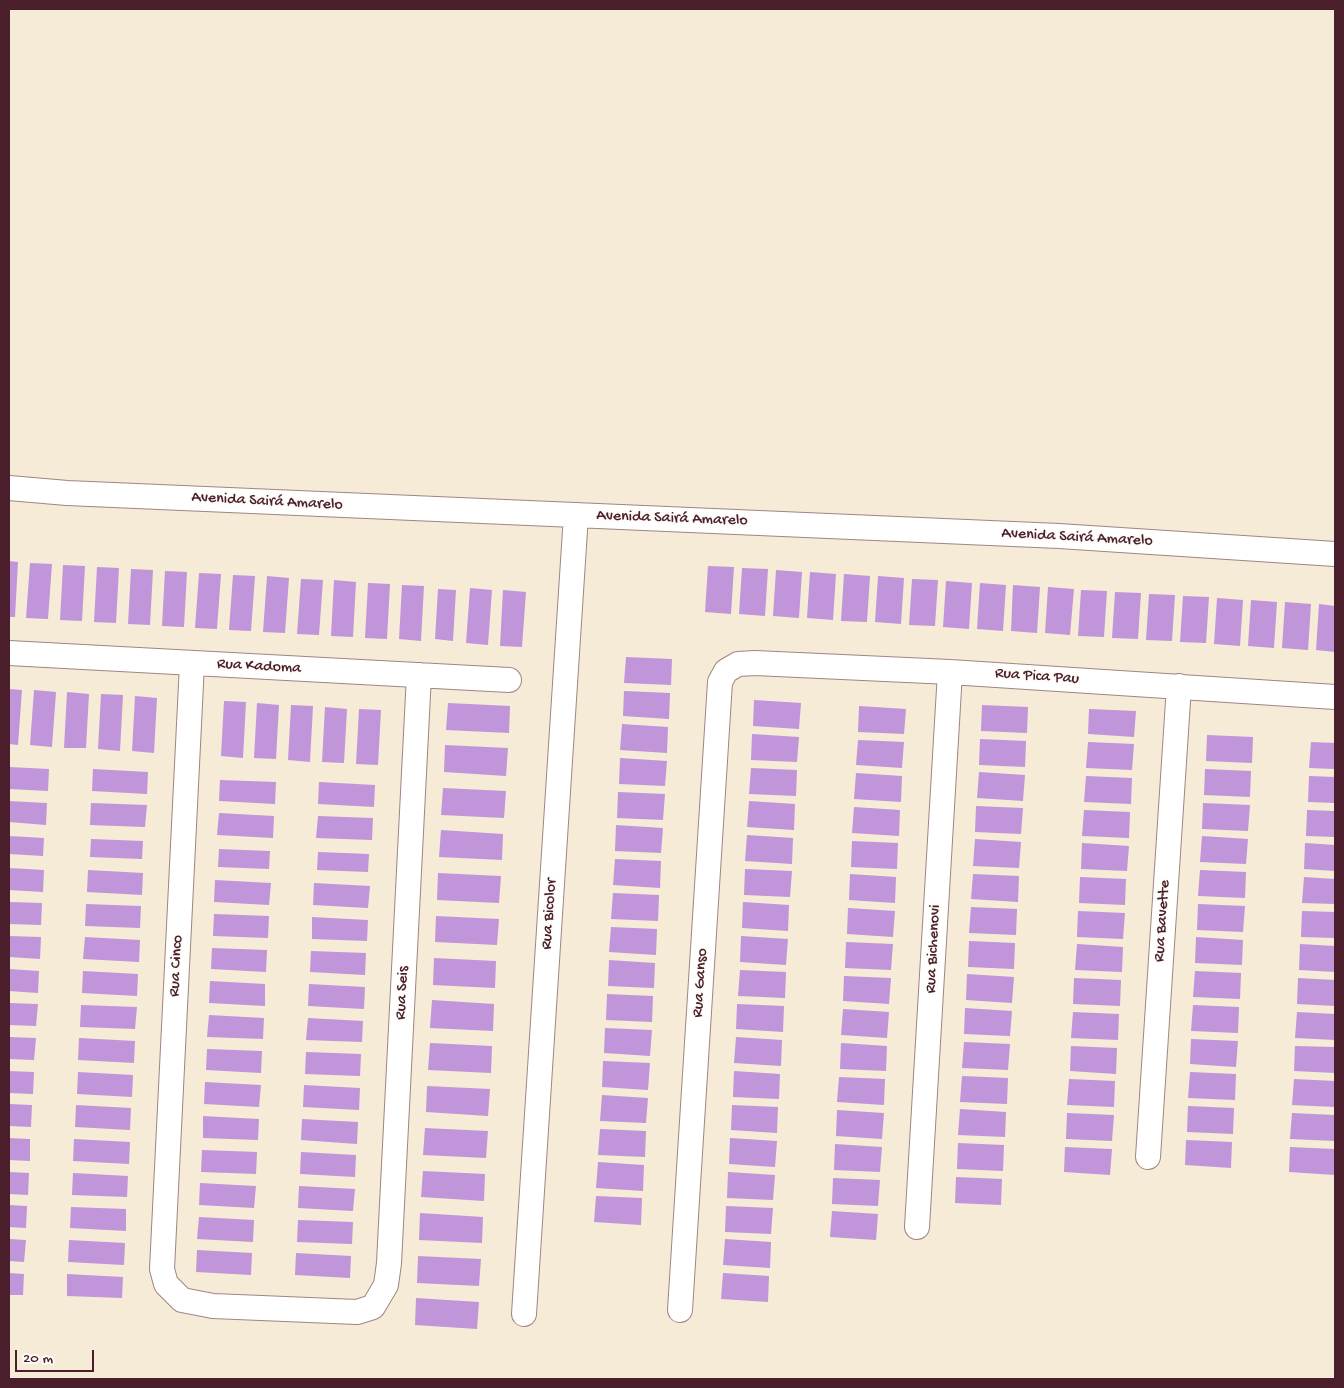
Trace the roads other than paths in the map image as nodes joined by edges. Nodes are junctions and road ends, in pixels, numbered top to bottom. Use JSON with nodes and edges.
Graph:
{"nodes":[{"id":1,"x":9,"y":488,"type":"edge"},
{"id":2,"x":576,"y":515,"type":"junction"},
{"id":3,"x":1335,"y":554,"type":"edge"},
{"id":4,"x":9,"y":652,"type":"edge"},
{"id":5,"x":192,"y":664,"type":"junction"},
{"id":6,"x":738,"y":664,"type":"joint"},
{"id":7,"x":950,"y":672,"type":"junction"},
{"id":8,"x":419,"y":675,"type":"junction"},
{"id":9,"x":509,"y":680,"type":"dead end"},
{"id":10,"x":1179,"y":686,"type":"junction"},
{"id":11,"x":1335,"y":697,"type":"edge"},
{"id":12,"x":1148,"y":1157,"type":"dead end"},
{"id":13,"x":917,"y":1227,"type":"dead end"},
{"id":14,"x":373,"y":1307,"type":"joint"},
{"id":15,"x":680,"y":1310,"type":"dead end"},
{"id":16,"x":524,"y":1314,"type":"dead end"}],
"edges":[{"from":1,"to":2,"type":"street","name":"Avenida Sairá Amarelo"},
{"from":2,"to":3,"type":"street","name":"Avenida Sairá Amarelo"},
{"from":2,"to":16,"type":"street","name":"Rua Bicolor"},
{"from":4,"to":5,"type":"street","name":"Rua Kadoma"},
{"from":5,"to":8,"type":"street","name":"Rua Kadoma"},
{"from":5,"to":14,"type":"street","name":"Rua Cinco"},
{"from":6,"to":7,"type":"street","name":"Rua Pica Pau"},
{"from":6,"to":15,"type":"street","name":"Rua Ganso"},
{"from":7,"to":10,"type":"street","name":"Rua Pica Pau"},
{"from":7,"to":13,"type":"street","name":"Rua Bichenovi"},
{"from":8,"to":9,"type":"street","name":"Rua Kadoma"},
{"from":8,"to":14,"type":"street","name":"Rua Seis"},
{"from":10,"to":11,"type":"street","name":"Rua Pica Pau"},
{"from":10,"to":12,"type":"street","name":"Rua Bavette"}]}
